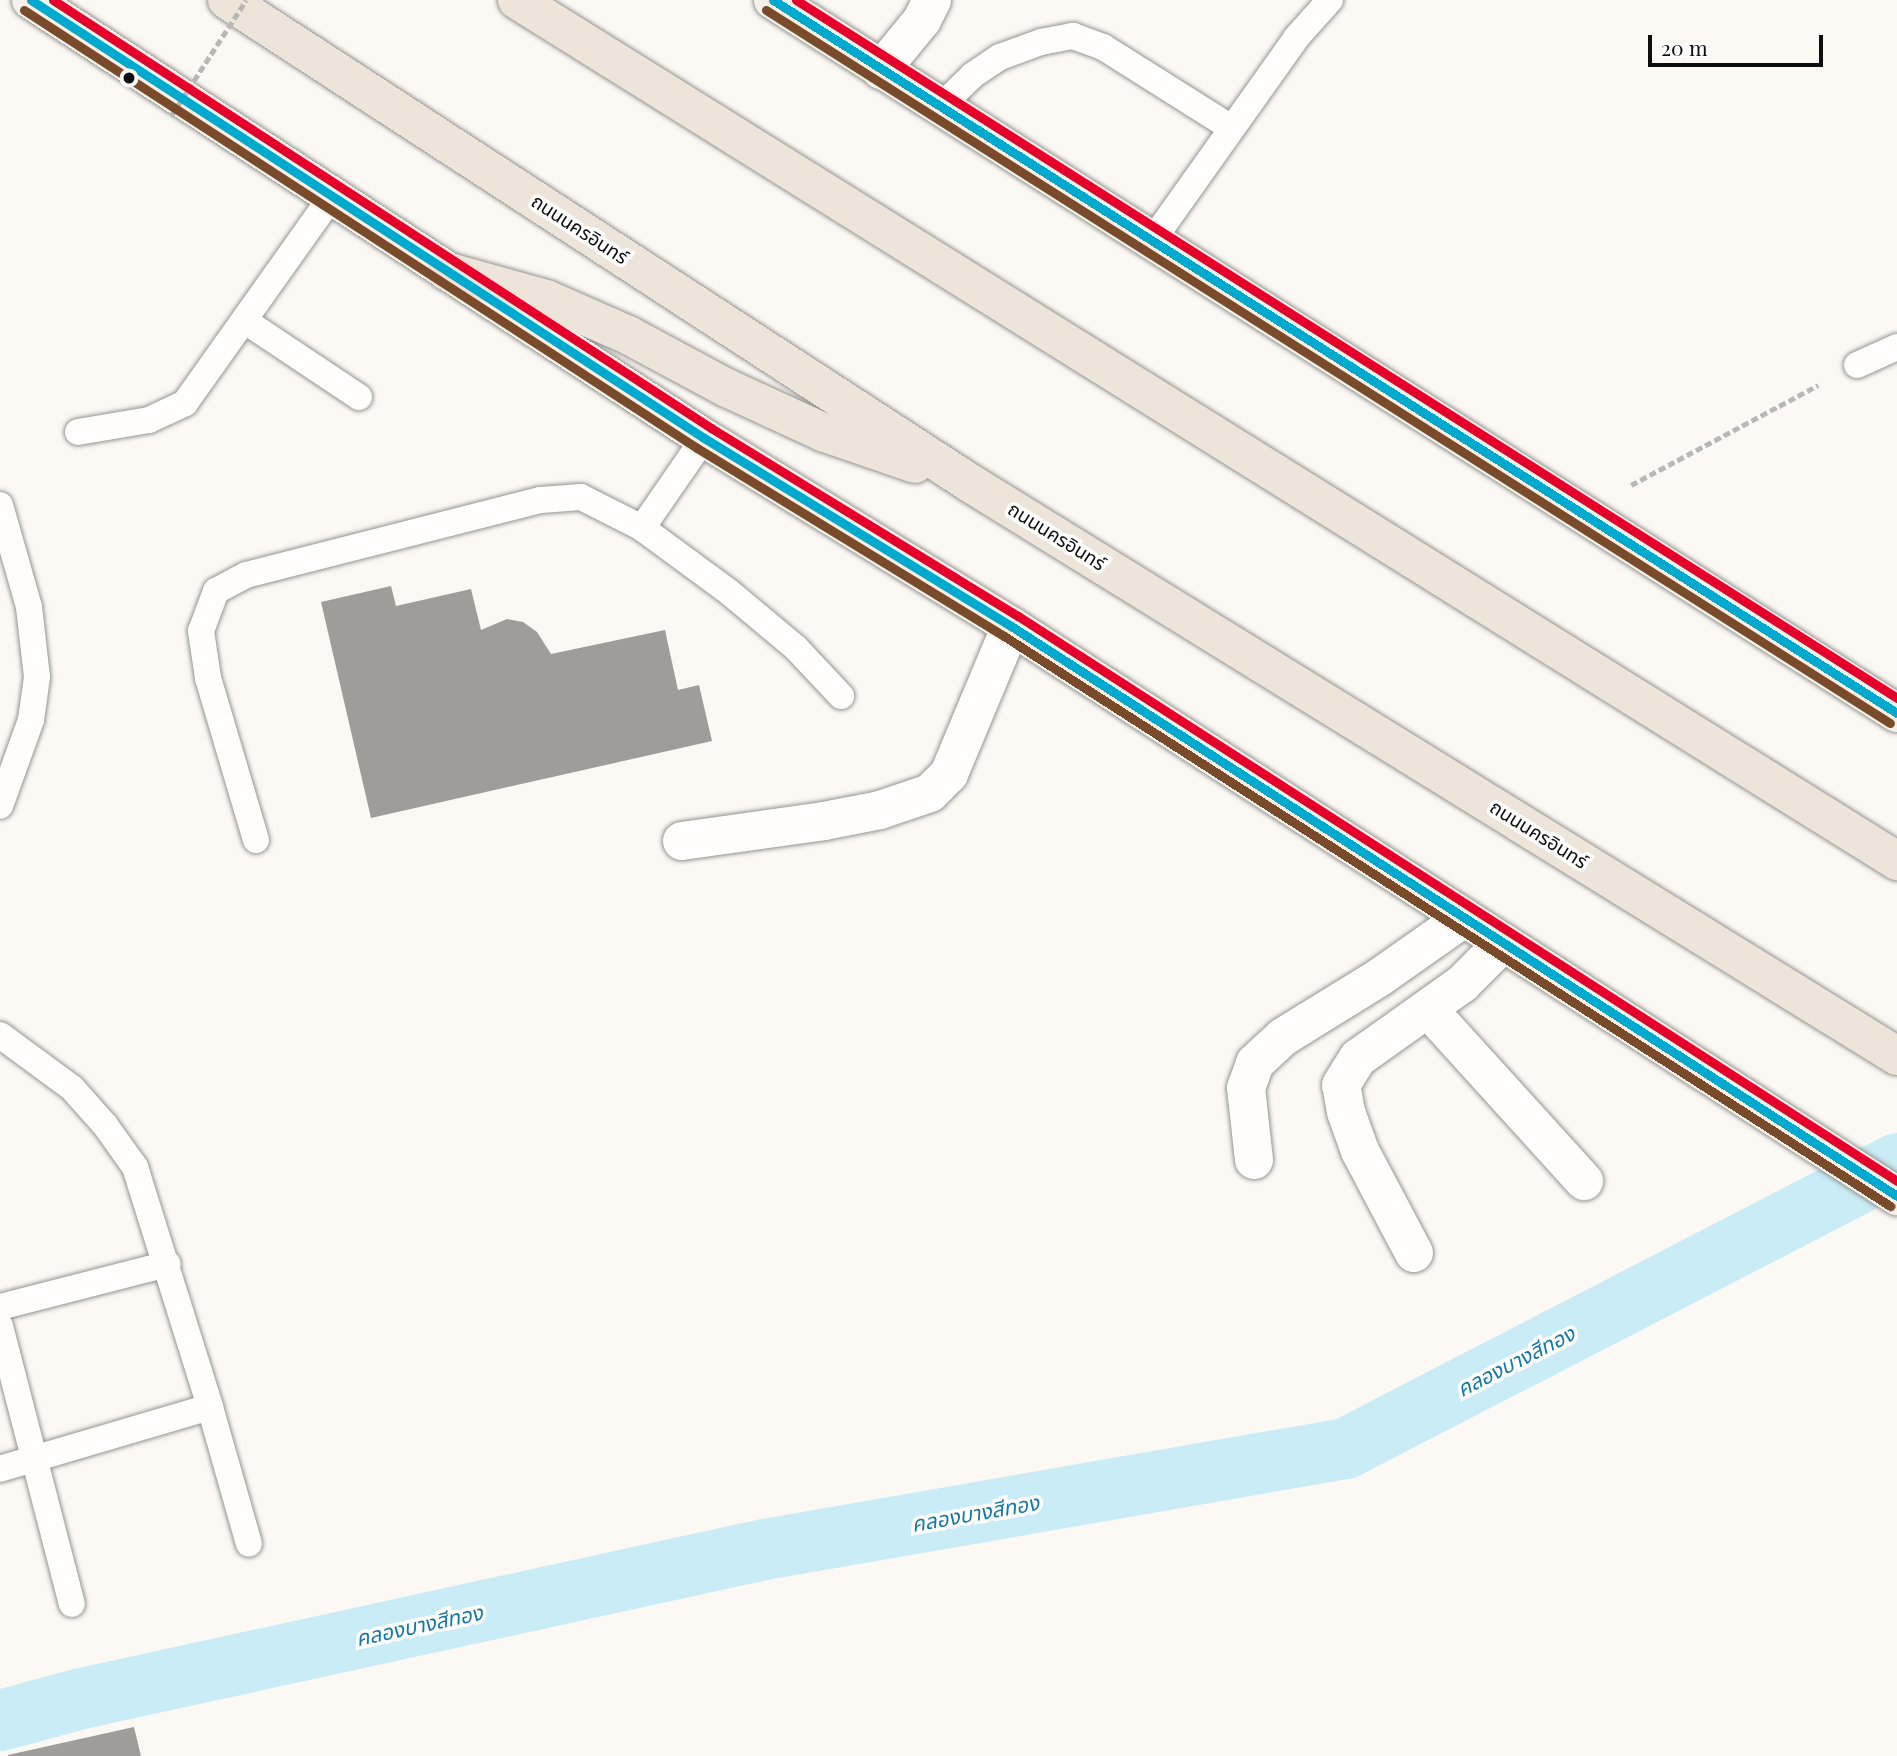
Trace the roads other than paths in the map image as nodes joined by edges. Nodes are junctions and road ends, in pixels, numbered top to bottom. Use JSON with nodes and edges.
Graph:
{"nodes":[{"id":1,"x":31,"y":0,"type":"edge"},
{"id":2,"x":227,"y":0,"type":"edge"},
{"id":3,"x":517,"y":0,"type":"edge"},
{"id":4,"x":773,"y":0,"type":"edge"},
{"id":5,"x":932,"y":0,"type":"edge"},
{"id":6,"x":1330,"y":0,"type":"edge"},
{"id":7,"x":881,"y":70,"type":"junction"},
{"id":8,"x":940,"y":107,"type":"junction"},
{"id":9,"x":1230,"y":127,"type":"junction"},
{"id":10,"x":332,"y":195,"type":"junction"},
{"id":11,"x":1152,"y":241,"type":"junction"},
{"id":12,"x":446,"y":271,"type":"junction"},
{"id":13,"x":245,"y":321,"type":"junction"},
{"id":14,"x":1897,"y":347,"type":"edge"},
{"id":15,"x":1857,"y":365,"type":"road end"},
{"id":16,"x":359,"y":397,"type":"dead end"},
{"id":17,"x":78,"y":432,"type":"dead end"},
{"id":18,"x":704,"y":438,"type":"junction"},
{"id":19,"x":970,"y":483,"type":"junction"},
{"id":20,"x":0,"y":505,"type":"edge"},
{"id":21,"x":642,"y":528,"type":"junction"},
{"id":22,"x":1011,"y":626,"type":"junction"},
{"id":23,"x":841,"y":696,"type":"dead end"},
{"id":24,"x":1897,"y":713,"type":"edge"},
{"id":25,"x":0,"y":806,"type":"edge"},
{"id":26,"x":256,"y":840,"type":"dead end"},
{"id":27,"x":682,"y":841,"type":"dead end"},
{"id":28,"x":1897,"y":861,"type":"edge"},
{"id":29,"x":1464,"y":918,"type":"junction"},
{"id":30,"x":1503,"y":943,"type":"junction"},
{"id":31,"x":1429,"y":1010,"type":"junction"},
{"id":32,"x":0,"y":1035,"type":"edge"},
{"id":33,"x":1897,"y":1056,"type":"edge"},
{"id":34,"x":1254,"y":1160,"type":"dead end"},
{"id":35,"x":1584,"y":1181,"type":"dead end"},
{"id":36,"x":1897,"y":1196,"type":"edge"},
{"id":37,"x":1414,"y":1253,"type":"dead end"},
{"id":38,"x":168,"y":1264,"type":"junction"},
{"id":39,"x":0,"y":1307,"type":"edge"},
{"id":40,"x":0,"y":1326,"type":"edge"},
{"id":41,"x":210,"y":1407,"type":"junction"},
{"id":42,"x":33,"y":1460,"type":"junction"},
{"id":43,"x":0,"y":1469,"type":"edge"},
{"id":44,"x":249,"y":1544,"type":"dead end"},
{"id":45,"x":72,"y":1604,"type":"dead end"}],
"edges":[{"from":1,"to":10,"type":"main road"},
{"from":2,"to":19,"type":"main road","name":"ถนนนครอินทร์"},
{"from":3,"to":28,"type":"main road"},
{"from":4,"to":7,"type":"main road"},
{"from":5,"to":7,"type":"street"},
{"from":6,"to":9,"type":"lane"},
{"from":7,"to":8,"type":"main road"},
{"from":8,"to":9,"type":"lane"},
{"from":8,"to":11,"type":"main road"},
{"from":9,"to":11,"type":"lane"},
{"from":10,"to":12,"type":"main road"},
{"from":10,"to":13,"type":"lane"},
{"from":11,"to":24,"type":"main road"},
{"from":12,"to":18,"type":"main road"},
{"from":12,"to":19,"type":"main road"},
{"from":13,"to":16,"type":"lane"},
{"from":13,"to":17,"type":"lane"},
{"from":14,"to":15,"type":"lane"},
{"from":18,"to":21,"type":"lane"},
{"from":18,"to":22,"type":"main road"},
{"from":19,"to":33,"type":"main road","name":"ถนนนครอินทร์"},
{"from":20,"to":25,"type":"lane"},
{"from":21,"to":23,"type":"lane"},
{"from":21,"to":26,"type":"lane"},
{"from":22,"to":27,"type":"street"},
{"from":22,"to":29,"type":"main road"},
{"from":29,"to":30,"type":"main road"},
{"from":29,"to":34,"type":"street"},
{"from":30,"to":31,"type":"street"},
{"from":30,"to":36,"type":"main road"},
{"from":31,"to":35,"type":"street"},
{"from":31,"to":37,"type":"street"},
{"from":32,"to":38,"type":"lane"},
{"from":38,"to":39,"type":"lane"},
{"from":38,"to":41,"type":"lane"},
{"from":40,"to":42,"type":"lane"},
{"from":41,"to":42,"type":"lane"},
{"from":41,"to":44,"type":"lane"},
{"from":42,"to":43,"type":"lane"},
{"from":42,"to":45,"type":"lane"}]}
